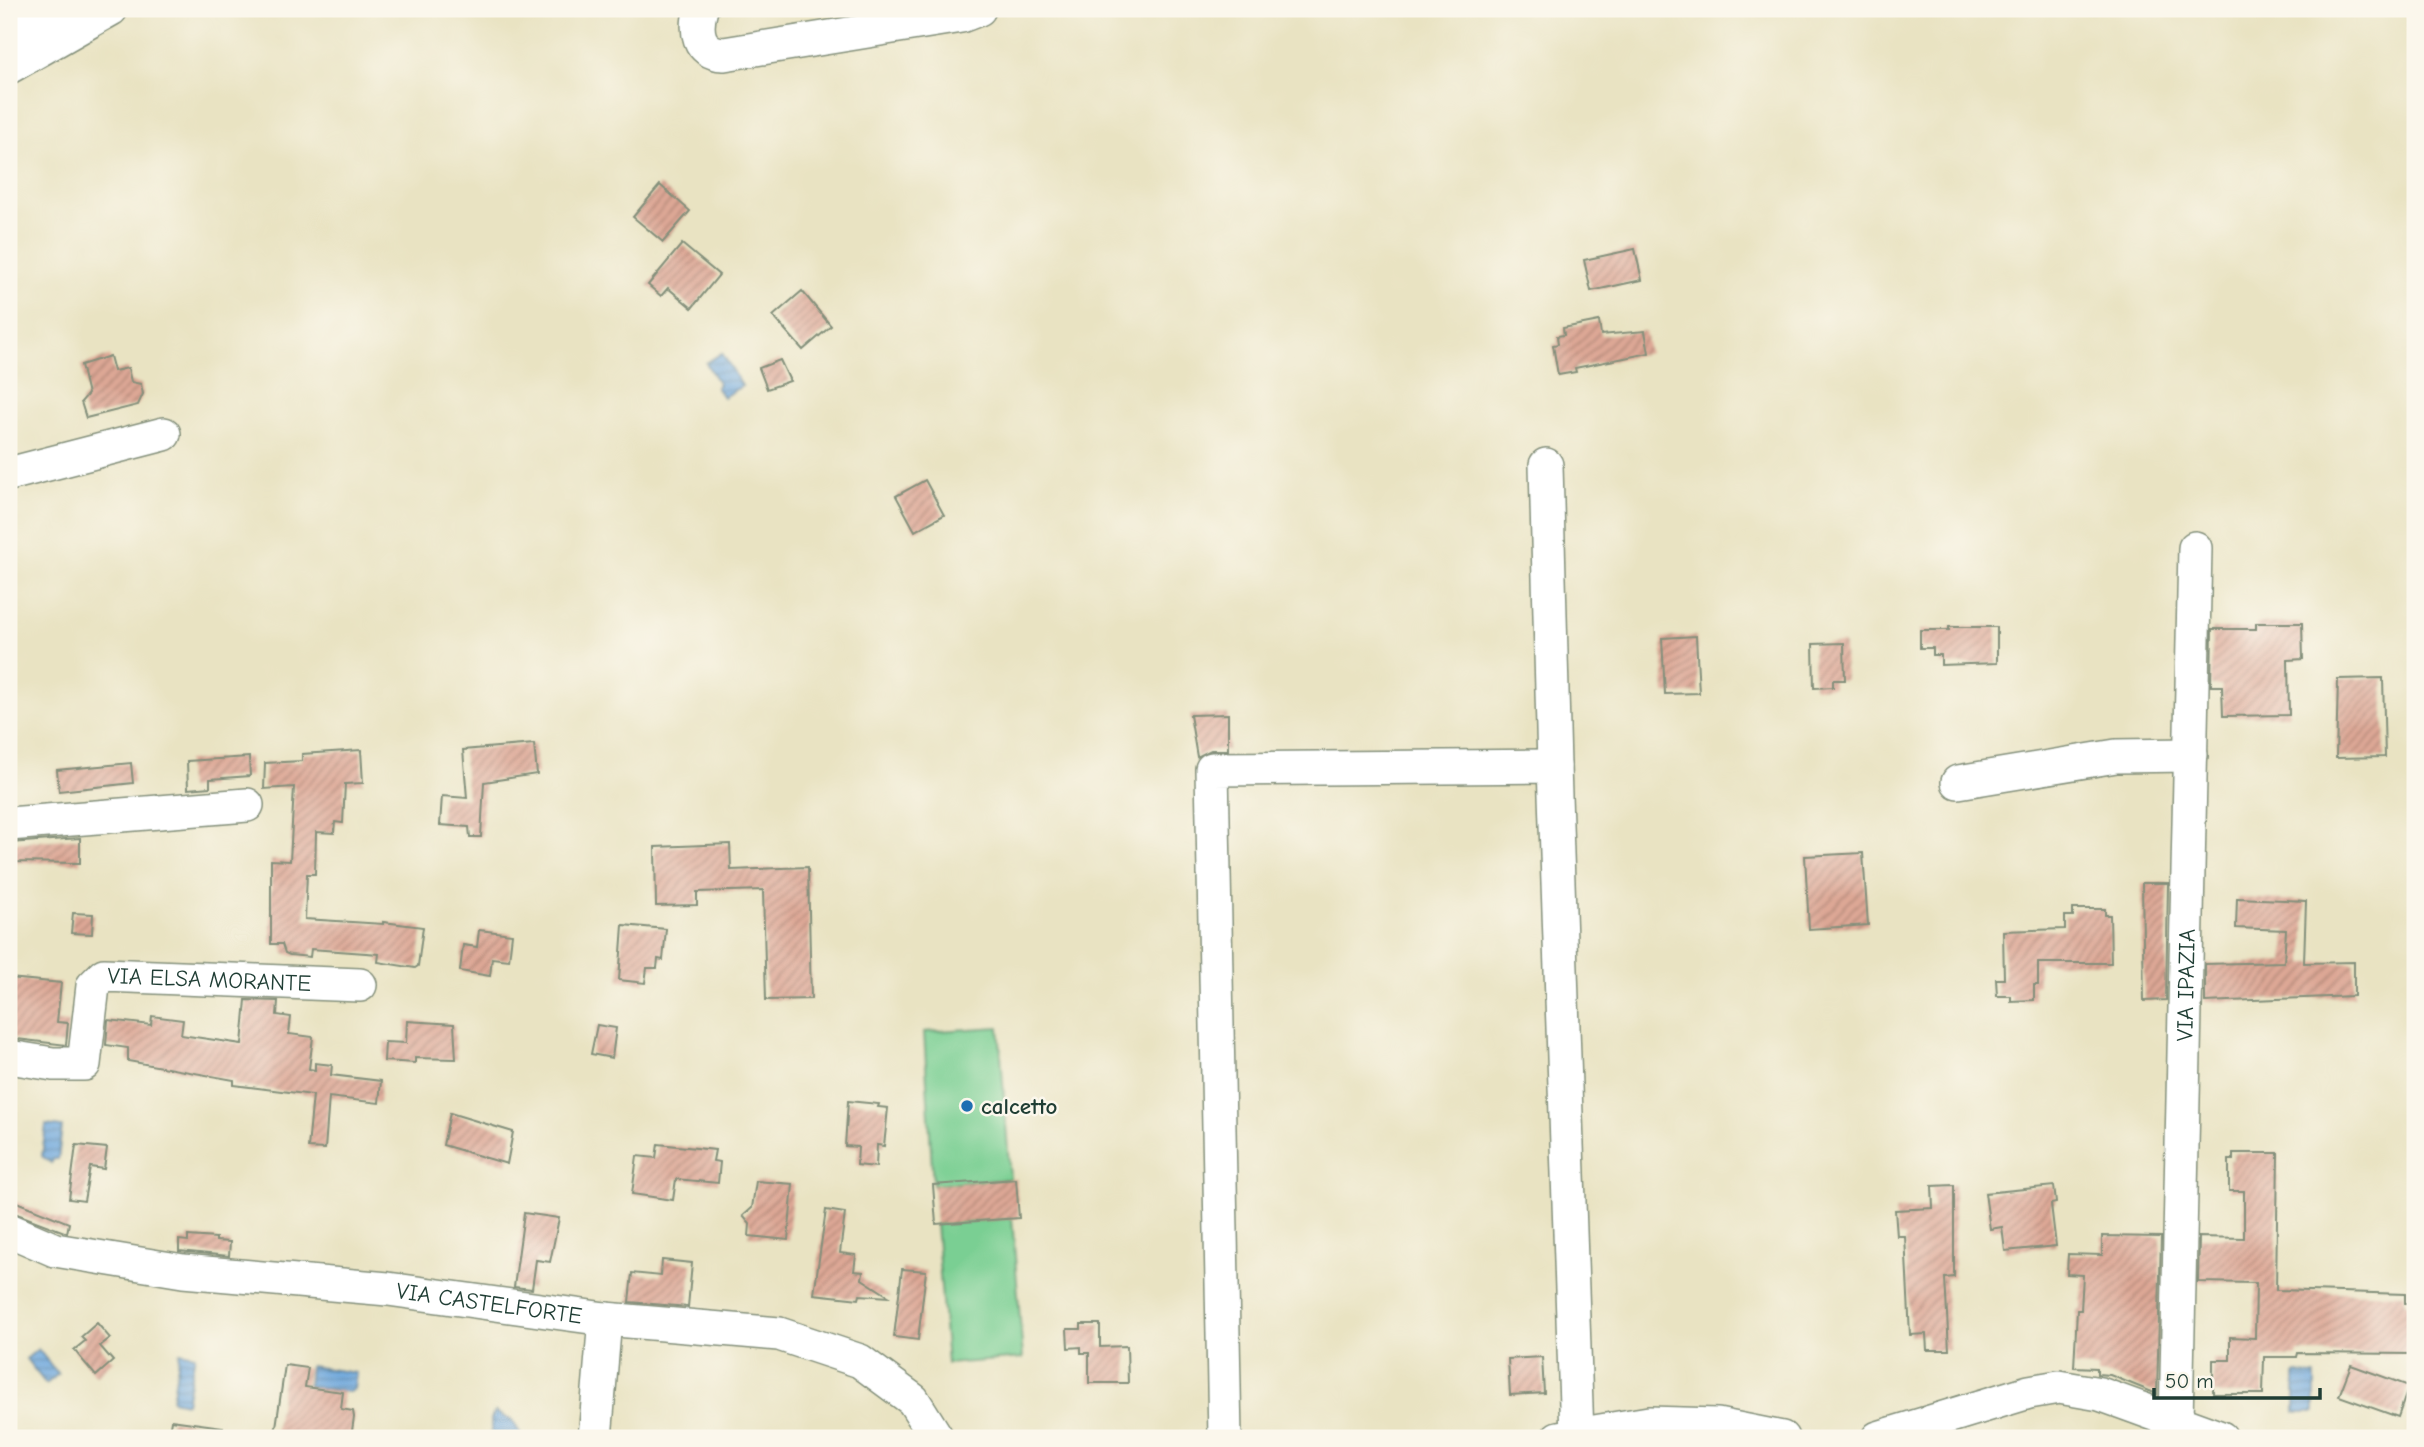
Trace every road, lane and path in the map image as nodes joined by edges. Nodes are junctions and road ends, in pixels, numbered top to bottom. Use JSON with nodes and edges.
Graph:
{"nodes":[{"id":1,"x":58,"y":9,"type":"edge"},
{"id":2,"x":111,"y":9,"type":"edge"},
{"id":3,"x":701,"y":9,"type":"edge"},
{"id":4,"x":979,"y":9,"type":"edge"},
{"id":5,"x":9,"y":37,"type":"edge"},
{"id":6,"x":9,"y":67,"type":"edge"},
{"id":7,"x":164,"y":434,"type":"dead end"},
{"id":8,"x":1546,"y":465,"type":"dead end"},
{"id":9,"x":9,"y":474,"type":"edge"},
{"id":10,"x":2195,"y":548,"type":"dead end"},
{"id":11,"x":2191,"y":755,"type":"junction"},
{"id":12,"x":1554,"y":766,"type":"junction"},
{"id":13,"x":1958,"y":782,"type":"dead end"},
{"id":14,"x":247,"y":805,"type":"dead end"},
{"id":15,"x":9,"y":824,"type":"edge"},
{"id":16,"x":360,"y":985,"type":"dead end"},
{"id":17,"x":9,"y":1057,"type":"edge"},
{"id":18,"x":9,"y":1230,"type":"edge"},
{"id":19,"x":605,"y":1319,"type":"junction"},
{"id":20,"x":2176,"y":1421,"type":"junction"},
{"id":21,"x":1567,"y":1437,"type":"edge"},
{"id":22,"x":595,"y":1438,"type":"edge"},
{"id":23,"x":937,"y":1438,"type":"edge"},
{"id":24,"x":1225,"y":1438,"type":"edge"},
{"id":25,"x":1782,"y":1438,"type":"edge"},
{"id":26,"x":1878,"y":1438,"type":"edge"},
{"id":27,"x":2221,"y":1438,"type":"edge"}],
"edges":[{"from":1,"to":5,"type":"street"},
{"from":2,"to":6,"type":"street"},
{"from":3,"to":4,"type":"street"},
{"from":7,"to":9,"type":"street"},
{"from":8,"to":12,"type":"street"},
{"from":10,"to":11,"type":"street","name":"VIA IPAZIA"},
{"from":11,"to":13,"type":"street"},
{"from":11,"to":20,"type":"street","name":"VIA IPAZIA"},
{"from":12,"to":21,"type":"street"},
{"from":12,"to":24,"type":"street"},
{"from":14,"to":15,"type":"street"},
{"from":16,"to":17,"type":"street","name":"VIA ELSA MORANTE"},
{"from":18,"to":19,"type":"street","name":"VIA CASTELFORTE"},
{"from":19,"to":22,"type":"street"},
{"from":19,"to":23,"type":"street","name":"VIA CASTELFORTE"},
{"from":20,"to":26,"type":"street"},
{"from":20,"to":27,"type":"street"},
{"from":21,"to":25,"type":"street"}]}
